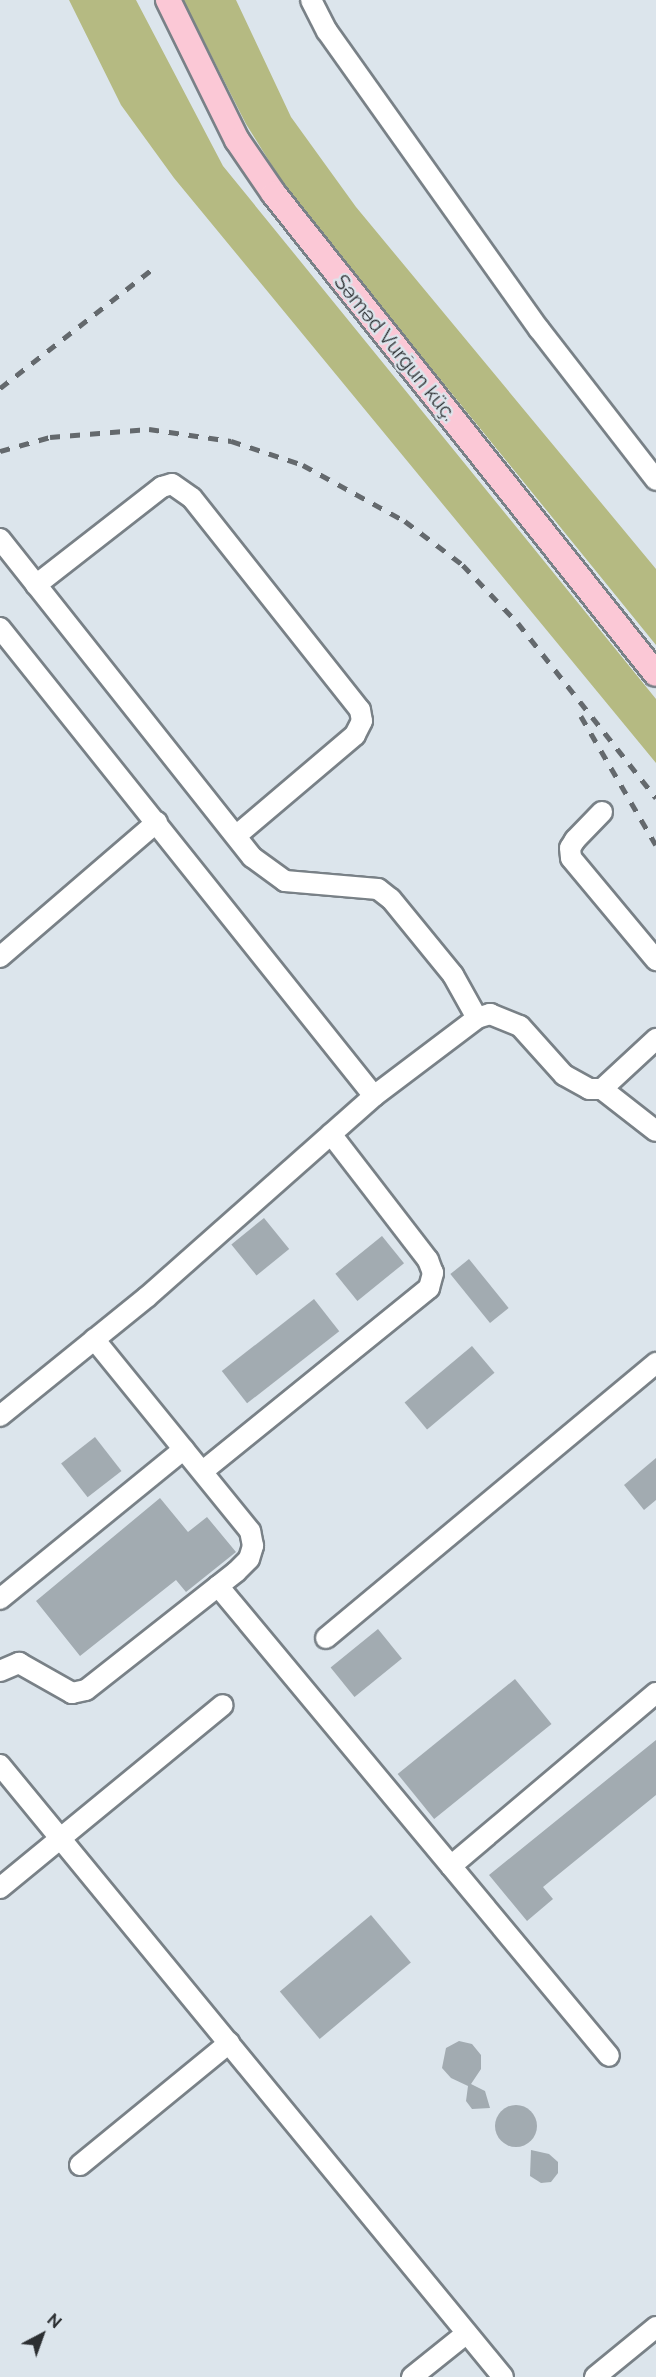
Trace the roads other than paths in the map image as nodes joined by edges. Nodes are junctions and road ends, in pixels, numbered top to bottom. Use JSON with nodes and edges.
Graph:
{"nodes":[{"id":1,"x":168,"y":0,"type":"edge"},
{"id":2,"x":311,"y":0,"type":"edge"},
{"id":3,"x":656,"y":480,"type":"edge"},
{"id":4,"x":0,"y":539,"type":"edge"},
{"id":5,"x":36,"y":585,"type":"junction"},
{"id":6,"x":0,"y":628,"type":"edge"},
{"id":7,"x":656,"y":674,"type":"edge"},
{"id":8,"x":602,"y":812,"type":"dead end"},
{"id":9,"x":157,"y":822,"type":"junction"},
{"id":10,"x":236,"y":836,"type":"junction"},
{"id":11,"x":0,"y":957,"type":"edge"},
{"id":12,"x":656,"y":960,"type":"edge"},
{"id":13,"x":477,"y":1018,"type":"junction"},
{"id":14,"x":656,"y":1039,"type":"edge"},
{"id":15,"x":602,"y":1089,"type":"junction"},
{"id":16,"x":374,"y":1096,"type":"junction"},
{"id":17,"x":656,"y":1131,"type":"edge"},
{"id":18,"x":331,"y":1134,"type":"junction"},
{"id":19,"x":94,"y":1339,"type":"junction"},
{"id":20,"x":656,"y":1363,"type":"edge"},
{"id":21,"x":0,"y":1416,"type":"edge"},
{"id":22,"x":184,"y":1449,"type":"junction"},
{"id":23,"x":203,"y":1471,"type":"junction"},
{"id":24,"x":218,"y":1586,"type":"junction"},
{"id":25,"x":0,"y":1599,"type":"edge"},
{"id":26,"x":326,"y":1638,"type":"dead end"},
{"id":27,"x":2,"y":1667,"type":"edge"},
{"id":28,"x":656,"y":1693,"type":"edge"},
{"id":29,"x":223,"y":1705,"type":"dead end"},
{"id":30,"x":0,"y":1765,"type":"edge"},
{"id":31,"x":62,"y":1840,"type":"junction"},
{"id":32,"x":451,"y":1866,"type":"junction"},
{"id":33,"x":0,"y":1888,"type":"edge"},
{"id":34,"x":230,"y":2043,"type":"junction"},
{"id":35,"x":609,"y":2056,"type":"dead end"},
{"id":36,"x":80,"y":2165,"type":"dead end"},
{"id":37,"x":656,"y":2328,"type":"edge"},
{"id":38,"x":467,"y":2333,"type":"junction"},
{"id":39,"x":412,"y":2377,"type":"edge"},
{"id":40,"x":503,"y":2377,"type":"edge"},
{"id":41,"x":595,"y":2377,"type":"edge"}],
"edges":[{"from":1,"to":7,"type":"main road","name":"Səməd Vurğun küç."},
{"from":2,"to":3,"type":"lane"},
{"from":4,"to":5,"type":"lane"},
{"from":5,"to":10,"type":"lane"},
{"from":5,"to":10,"type":"lane"},
{"from":6,"to":9,"type":"lane"},
{"from":8,"to":12,"type":"lane"},
{"from":9,"to":11,"type":"lane"},
{"from":9,"to":16,"type":"lane"},
{"from":10,"to":13,"type":"lane"},
{"from":13,"to":15,"type":"lane"},
{"from":13,"to":16,"type":"lane"},
{"from":14,"to":15,"type":"lane"},
{"from":15,"to":17,"type":"lane"},
{"from":16,"to":18,"type":"lane"},
{"from":18,"to":19,"type":"lane"},
{"from":18,"to":23,"type":"lane"},
{"from":19,"to":21,"type":"lane"},
{"from":19,"to":22,"type":"lane"},
{"from":20,"to":26,"type":"lane"},
{"from":22,"to":23,"type":"lane"},
{"from":22,"to":25,"type":"lane"},
{"from":23,"to":24,"type":"lane"},
{"from":24,"to":27,"type":"lane"},
{"from":24,"to":32,"type":"lane"},
{"from":28,"to":32,"type":"lane"},
{"from":29,"to":31,"type":"lane"},
{"from":30,"to":31,"type":"lane"},
{"from":31,"to":33,"type":"lane"},
{"from":31,"to":34,"type":"lane"},
{"from":32,"to":35,"type":"lane"},
{"from":34,"to":36,"type":"lane"},
{"from":34,"to":38,"type":"lane"},
{"from":37,"to":41,"type":"lane"},
{"from":38,"to":39,"type":"lane"},
{"from":38,"to":40,"type":"lane"}]}
